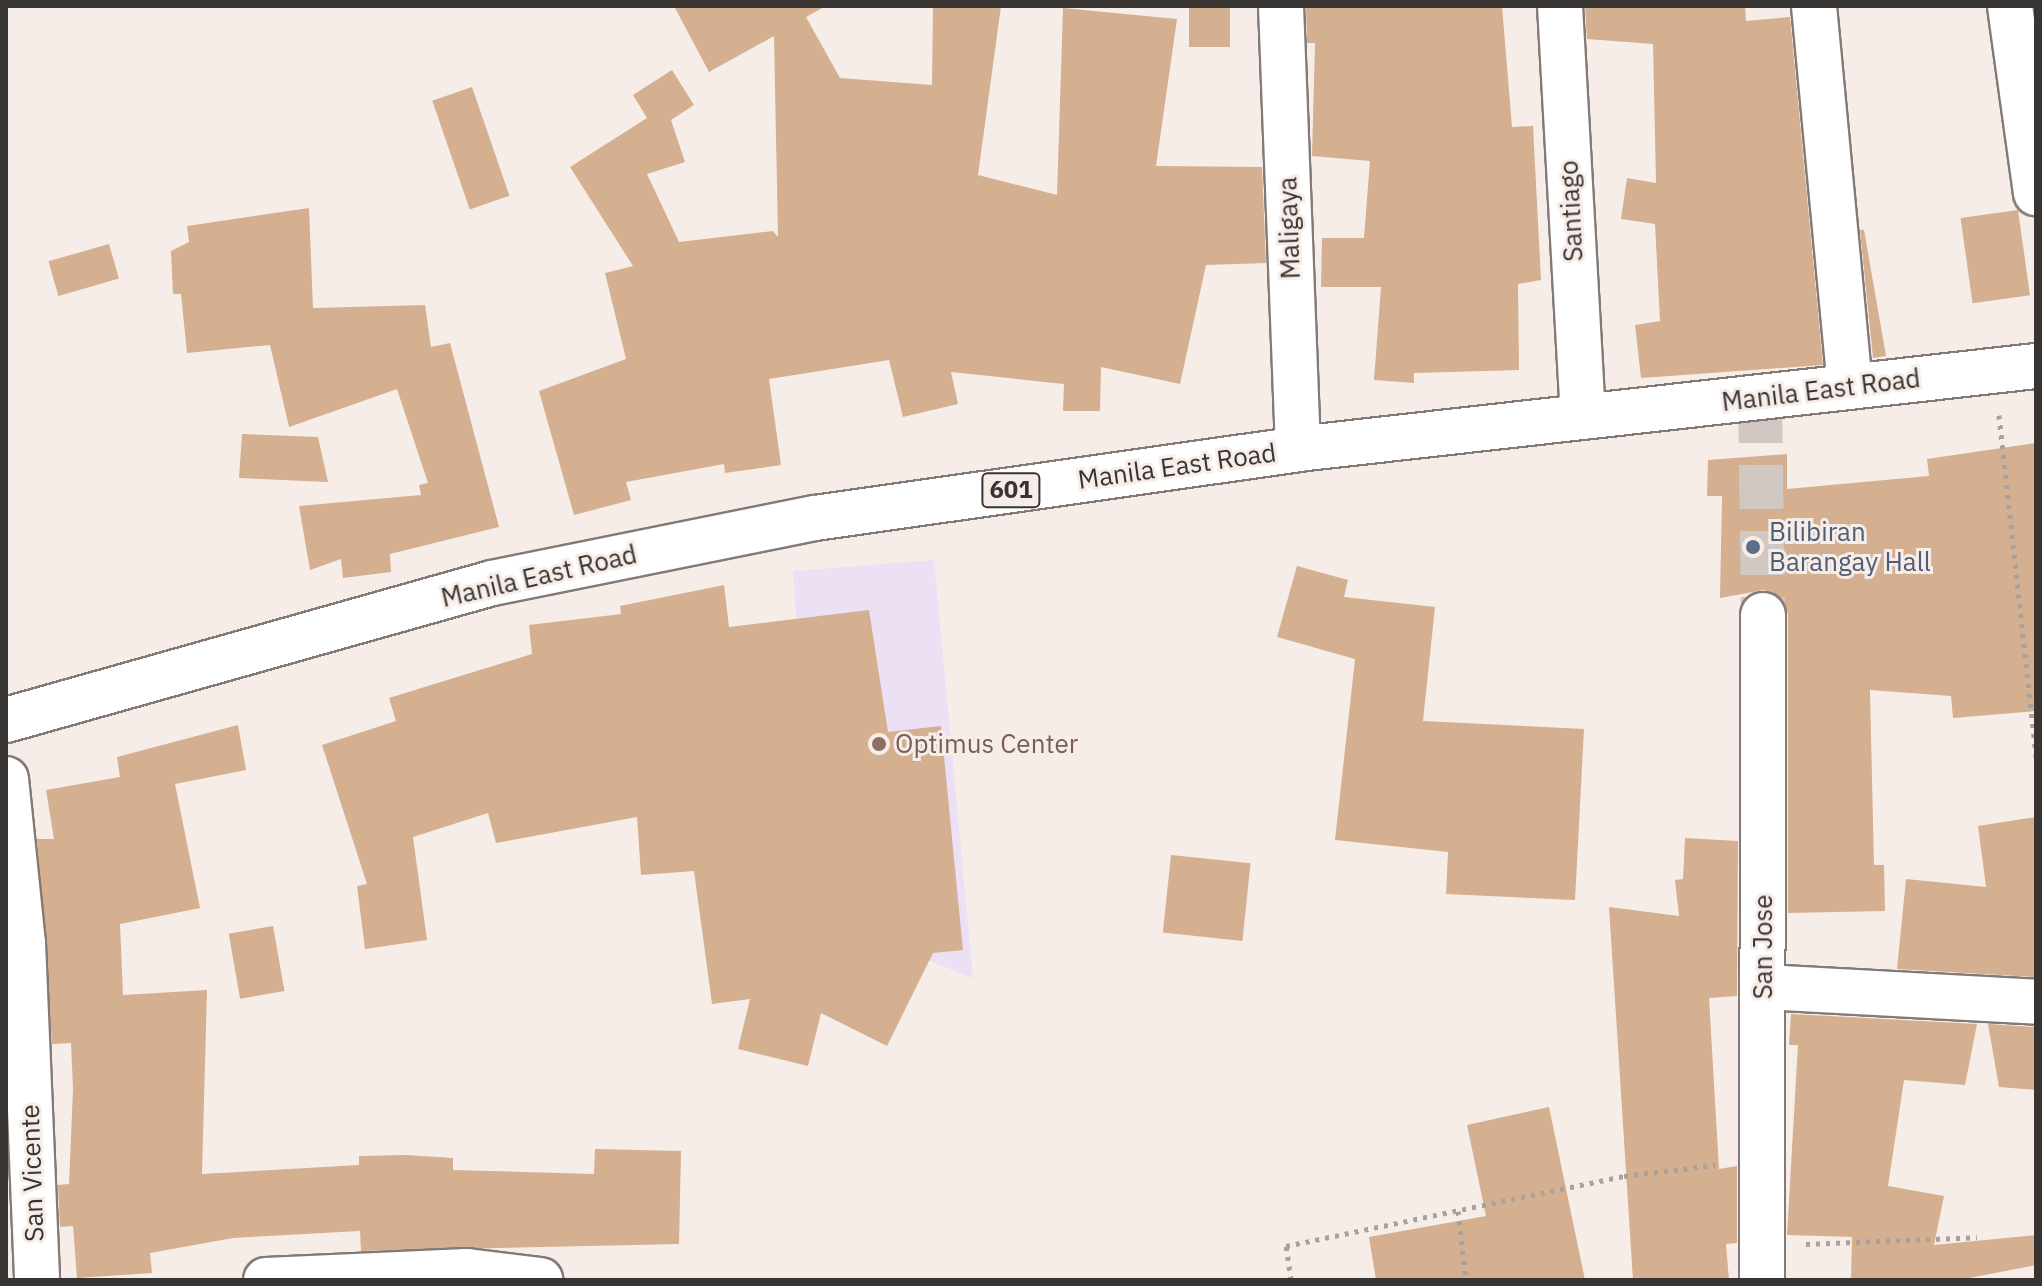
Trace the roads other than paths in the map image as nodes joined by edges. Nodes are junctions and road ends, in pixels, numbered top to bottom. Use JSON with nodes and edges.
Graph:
{"nodes":[{"id":1,"x":1281,"y":6,"type":"edge"},
{"id":2,"x":1560,"y":6,"type":"edge"},
{"id":3,"x":1814,"y":6,"type":"edge"},
{"id":4,"x":2010,"y":6,"type":"edge"},
{"id":5,"x":2036,"y":193,"type":"edge"},
{"id":6,"x":2015,"y":368,"type":"edge"},
{"id":7,"x":1850,"y":385,"type":"junction"},
{"id":8,"x":1583,"y":416,"type":"junction"},
{"id":9,"x":1298,"y":449,"type":"junction"},
{"id":10,"x":1763,"y":615,"type":"tunnel mouth"},
{"id":11,"x":6,"y":720,"type":"edge"},
{"id":12,"x":6,"y":779,"type":"edge"},
{"id":13,"x":1763,"y":987,"type":"junction"},
{"id":14,"x":2036,"y":1002,"type":"edge"},
{"id":15,"x":1762,"y":1262,"type":"edge"},
{"id":16,"x":467,"y":1275,"type":"edge"},
{"id":17,"x":37,"y":1280,"type":"edge"},
{"id":18,"x":266,"y":1280,"type":"edge"},
{"id":19,"x":540,"y":1280,"type":"edge"}],
"edges":[{"from":1,"to":9,"type":"street","name":"Maligaya"},
{"from":2,"to":8,"type":"street","name":"Santiago"},
{"from":3,"to":7,"type":"street"},
{"from":4,"to":5,"type":"street"},
{"from":6,"to":7,"type":"street","name":"Manila East Road","number":"601"},
{"from":7,"to":8,"type":"street","name":"Manila East Road","number":"601"},
{"from":8,"to":9,"type":"street","name":"Manila East Road","number":"601"},
{"from":9,"to":11,"type":"street","name":"Manila East Road","number":"601"},
{"from":10,"to":13,"type":"street","name":"San Jose"},
{"from":12,"to":17,"type":"street","name":"San Vicente"},
{"from":13,"to":14,"type":"street"},
{"from":13,"to":15,"type":"street","name":"San Jose"},
{"from":16,"to":18,"type":"street"},
{"from":16,"to":19,"type":"street"}]}
